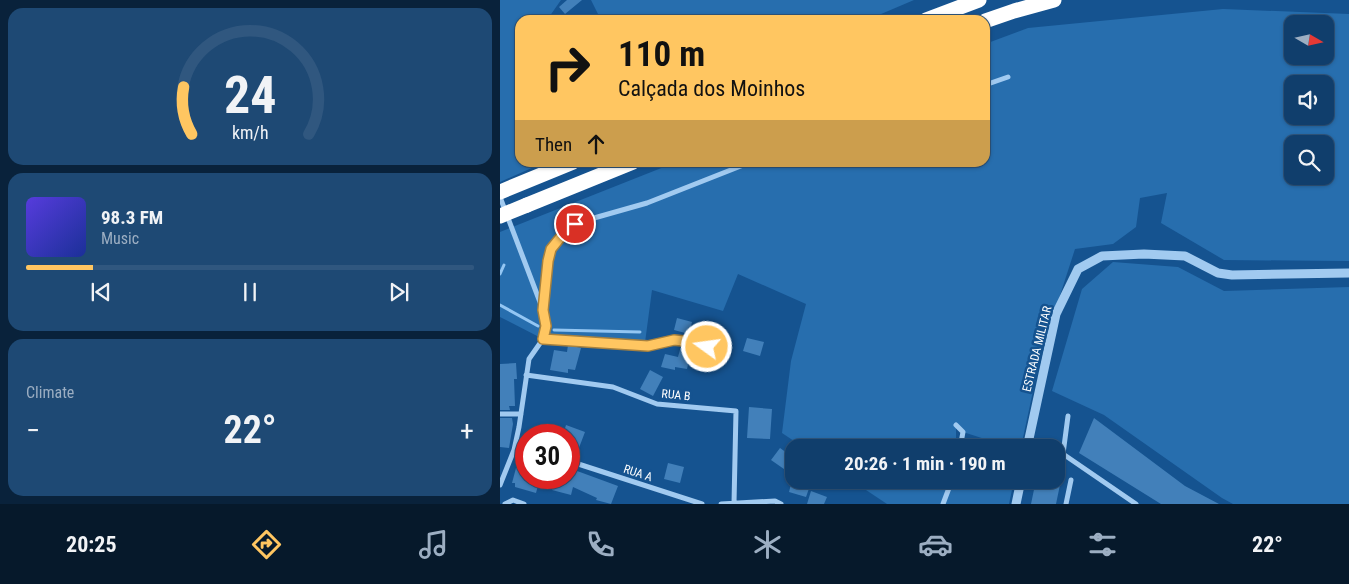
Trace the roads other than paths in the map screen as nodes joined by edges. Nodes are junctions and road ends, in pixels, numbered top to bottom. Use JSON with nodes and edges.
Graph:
{"nodes":[{"id":1,"x":979,"y":0,"type":"edge"},
{"id":2,"x":1054,"y":0,"type":"edge"},
{"id":3,"x":939,"y":15,"type":"edge"},
{"id":4,"x":990,"y":19,"type":"edge"},
{"id":5,"x":1008,"y":77,"type":"dead end"},
{"id":6,"x":990,"y":83,"type":"edge"},
{"id":7,"x":561,"y":167,"type":"edge"},
{"id":8,"x":620,"y":167,"type":"edge"},
{"id":9,"x":738,"y":167,"type":"edge"},
{"id":10,"x":500,"y":192,"type":"edge"},
{"id":11,"x":500,"y":197,"type":"edge"},
{"id":12,"x":500,"y":216,"type":"edge"},
{"id":13,"x":1349,"y":273,"type":"edge"},
{"id":14,"x":543,"y":310,"type":"junction"},
{"id":15,"x":543,"y":339,"type":"junction"},
{"id":16,"x":707,"y":347,"type":"dead end"},
{"id":17,"x":526,"y":375,"type":"junction"},
{"id":18,"x":500,"y":414,"type":"edge"},
{"id":19,"x":521,"y":414,"type":"junction"},
{"id":20,"x":1068,"y":416,"type":"dead end"},
{"id":21,"x":956,"y":425,"type":"dead end"},
{"id":22,"x":962,"y":439,"type":"edge"},
{"id":23,"x":1029,"y":439,"type":"edge"},
{"id":24,"x":514,"y":450,"type":"joint"},
{"id":25,"x":580,"y":465,"type":"edge"},
{"id":26,"x":1071,"y":480,"type":"dead end"},
{"id":27,"x":500,"y":485,"type":"edge"},
{"id":28,"x":949,"y":489,"type":"edge"},
{"id":29,"x":1019,"y":489,"type":"edge"},
{"id":30,"x":734,"y":503,"type":"edge"},
{"id":31,"x":505,"y":504,"type":"edge"},
{"id":32,"x":524,"y":504,"type":"edge"},
{"id":33,"x":702,"y":504,"type":"edge"},
{"id":34,"x":721,"y":504,"type":"edge"},
{"id":35,"x":781,"y":504,"type":"edge"},
{"id":36,"x":944,"y":504,"type":"edge"},
{"id":37,"x":1016,"y":504,"type":"edge"},
{"id":38,"x":1066,"y":504,"type":"edge"},
{"id":39,"x":1136,"y":504,"type":"edge"}],
"edges":[{"from":1,"to":3,"type":"highway"},
{"from":2,"to":4,"type":"highway"},
{"from":5,"to":6,"type":"street"},
{"from":7,"to":10,"type":"highway"},
{"from":8,"to":12,"type":"highway","bridge":true},
{"from":9,"to":14,"type":"street"},
{"from":11,"to":14,"type":"street"},
{"from":13,"to":23,"type":"street","name":"ESTRADA MILITAR"},
{"from":14,"to":15,"type":"street"},
{"from":15,"to":16,"type":"street"},
{"from":15,"to":17,"type":"street"},
{"from":17,"to":19,"type":"street"},
{"from":17,"to":30,"type":"street","name":"RUA B"},
{"from":18,"to":19,"type":"street"},
{"from":19,"to":24,"type":"street"},
{"from":20,"to":39,"type":"street"},
{"from":21,"to":22,"type":"street"},
{"from":24,"to":27,"type":"street"},
{"from":25,"to":33,"type":"street","name":"RUA A"},
{"from":26,"to":38,"type":"street"},
{"from":28,"to":36,"type":"street"},
{"from":29,"to":37,"type":"street"},
{"from":30,"to":34,"type":"street"},
{"from":30,"to":35,"type":"street"},
{"from":31,"to":32,"type":"street"}]}
